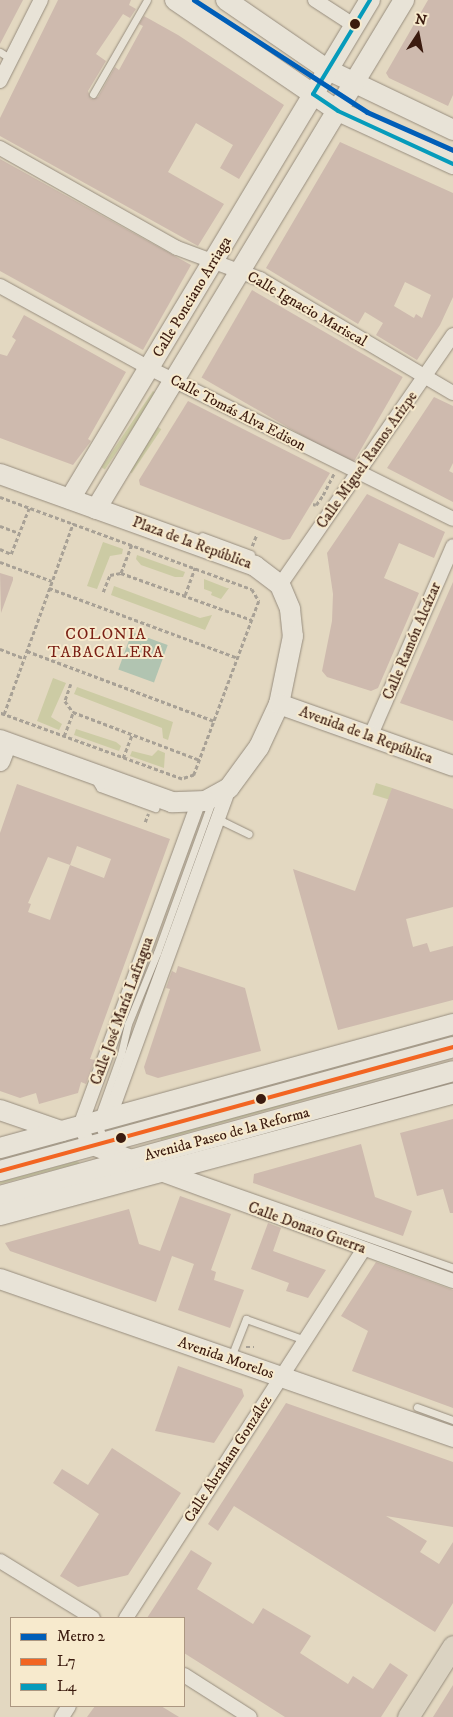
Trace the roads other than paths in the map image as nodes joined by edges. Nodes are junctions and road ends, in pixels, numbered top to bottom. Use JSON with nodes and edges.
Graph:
{"nodes":[{"id":1,"x":41,"y":0,"type":"edge"},
{"id":2,"x":147,"y":0,"type":"edge"},
{"id":3,"x":175,"y":0,"type":"edge"},
{"id":4,"x":226,"y":0,"type":"edge"},
{"id":5,"x":316,"y":0,"type":"edge"},
{"id":6,"x":370,"y":0,"type":"edge"},
{"id":7,"x":404,"y":0,"type":"edge"},
{"id":8,"x":355,"y":26,"type":"junction"},
{"id":9,"x":6,"y":56,"type":"edge"},
{"id":10,"x":328,"y":70,"type":"junction"},
{"id":11,"x":0,"y":81,"type":"edge"},
{"id":12,"x":354,"y":83,"type":"junction"},
{"id":13,"x":93,"y":94,"type":"dead end"},
{"id":14,"x":313,"y":94,"type":"junction"},
{"id":15,"x":338,"y":111,"type":"junction"},
{"id":16,"x":453,"y":130,"type":"edge"},
{"id":17,"x":0,"y":148,"type":"edge"},
{"id":18,"x":453,"y":164,"type":"edge"},
{"id":19,"x":212,"y":263,"type":"junction"},
{"id":20,"x":242,"y":272,"type":"junction"},
{"id":21,"x":0,"y":286,"type":"edge"},
{"id":22,"x":453,"y":335,"type":"edge"},
{"id":23,"x":149,"y":368,"type":"junction"},
{"id":24,"x":425,"y":378,"type":"junction"},
{"id":25,"x":175,"y":381,"type":"junction"},
{"id":26,"x":453,"y":392,"type":"edge"},
{"id":27,"x":360,"y":473,"type":"junction"},
{"id":28,"x":0,"y":474,"type":"edge"},
{"id":29,"x":70,"y":499,"type":"junction"},
{"id":30,"x":96,"y":509,"type":"junction"},
{"id":31,"x":453,"y":519,"type":"edge"},
{"id":32,"x":168,"y":535,"type":"junction"},
{"id":33,"x":453,"y":546,"type":"edge"},
{"id":34,"x":251,"y":554,"type":"dead end"},
{"id":35,"x":280,"y":585,"type":"junction"},
{"id":36,"x":279,"y":704,"type":"junction"},
{"id":37,"x":370,"y":736,"type":"junction"},
{"id":38,"x":3,"y":741,"type":"edge"},
{"id":39,"x":0,"y":761,"type":"edge"},
{"id":40,"x":453,"y":766,"type":"edge"},
{"id":41,"x":90,"y":772,"type":"junction"},
{"id":42,"x":214,"y":797,"type":"junction"},
{"id":43,"x":155,"y":808,"type":"dead end"},
{"id":44,"x":218,"y":819,"type":"junction"},
{"id":45,"x":249,"y":834,"type":"dead end"},
{"id":46,"x":453,"y":1024,"type":"edge"},
{"id":47,"x":453,"y":1047,"type":"edge"},
{"id":48,"x":453,"y":1071,"type":"edge"},
{"id":49,"x":453,"y":1094,"type":"edge"},
{"id":50,"x":0,"y":1110,"type":"edge"},
{"id":51,"x":87,"y":1124,"type":"junction"},
{"id":52,"x":97,"y":1145,"type":"junction"},
{"id":53,"x":0,"y":1148,"type":"edge"},
{"id":54,"x":135,"y":1159,"type":"junction"},
{"id":55,"x":0,"y":1171,"type":"edge"},
{"id":56,"x":168,"y":1172,"type":"junction"},
{"id":57,"x":0,"y":1196,"type":"edge"},
{"id":58,"x":0,"y":1215,"type":"edge"},
{"id":59,"x":364,"y":1249,"type":"junction"},
{"id":60,"x":453,"y":1268,"type":"edge"},
{"id":61,"x":0,"y":1279,"type":"edge"},
{"id":62,"x":453,"y":1280,"type":"edge"},
{"id":63,"x":305,"y":1340,"type":"junction"},
{"id":64,"x":230,"y":1359,"type":"junction"},
{"id":65,"x":281,"y":1377,"type":"junction"},
{"id":66,"x":417,"y":1407,"type":"dead end"},
{"id":67,"x":453,"y":1420,"type":"edge"},
{"id":68,"x":453,"y":1437,"type":"edge"},
{"id":69,"x":0,"y":1561,"type":"edge"},
{"id":70,"x":91,"y":1617,"type":"edge"},
{"id":71,"x":127,"y":1617,"type":"edge"},
{"id":72,"x":451,"y":1652,"type":"edge"},
{"id":73,"x":185,"y":1676,"type":"edge"},
{"id":74,"x":250,"y":1717,"type":"edge"},
{"id":75,"x":408,"y":1717,"type":"edge"}],
"edges":[{"from":1,"to":9,"type":"street"},
{"from":2,"to":13,"type":"lane"},
{"from":3,"to":14,"type":"main road"},
{"from":4,"to":10,"type":"main road"},
{"from":5,"to":8,"type":"street"},
{"from":6,"to":8,"type":"main road","name":"Calle Ponciano Arriaga"},
{"from":7,"to":12,"type":"main road","name":"Calle Ponciano Arriaga"},
{"from":8,"to":10,"type":"main road","name":"Calle Ponciano Arriaga"},
{"from":9,"to":11,"type":"street"},
{"from":10,"to":12,"type":"main road"},
{"from":10,"to":14,"type":"main road","name":"Calle Ponciano Arriaga"},
{"from":12,"to":15,"type":"main road","name":"Calle Ponciano Arriaga"},
{"from":12,"to":16,"type":"main road"},
{"from":14,"to":15,"type":"main road"},
{"from":14,"to":19,"type":"main road","name":"Calle Ponciano Arriaga"},
{"from":15,"to":18,"type":"main road"},
{"from":15,"to":20,"type":"main road","name":"Calle Ponciano Arriaga"},
{"from":17,"to":19,"type":"street","name":"Calle Ignacio Mariscal"},
{"from":19,"to":20,"type":"street","name":"Calle Ignacio Mariscal"},
{"from":19,"to":23,"type":"main road","name":"Calle Ponciano Arriaga"},
{"from":20,"to":24,"type":"street","name":"Calle Ignacio Mariscal"},
{"from":20,"to":25,"type":"main road","name":"Calle Ponciano Arriaga"},
{"from":21,"to":23,"type":"street","name":"Calle Tomás Alva Edison"},
{"from":22,"to":24,"type":"street","name":"Calle Miguel Ramos Arizpe"},
{"from":23,"to":25,"type":"street","name":"Calle Tomás Alva Edison"},
{"from":23,"to":29,"type":"main road","name":"Calle Ponciano Arriaga"},
{"from":24,"to":26,"type":"street","name":"Calle Ignacio Mariscal"},
{"from":24,"to":27,"type":"street","name":"Calle Miguel Ramos Arizpe"},
{"from":25,"to":27,"type":"street","name":"Calle Tomás Alva Edison"},
{"from":25,"to":30,"type":"main road","name":"Calle Ponciano Arriaga"},
{"from":27,"to":31,"type":"street","name":"Calle Tomás Alva Edison"},
{"from":27,"to":35,"type":"street","name":"Calle Miguel Ramos Arizpe"},
{"from":28,"to":29,"type":"main road","name":"Plaza de la República"},
{"from":29,"to":30,"type":"main road","name":"Plaza de la República"},
{"from":30,"to":32,"type":"main road","name":"Plaza de la República"},
{"from":32,"to":34,"type":"lane"},
{"from":32,"to":35,"type":"main road","name":"Plaza de la República"},
{"from":33,"to":37,"type":"street","name":"Calle Ramón Alcázar"},
{"from":35,"to":36,"type":"main road"},
{"from":36,"to":37,"type":"main road","name":"Avenida de la República"},
{"from":36,"to":42,"type":"main road"},
{"from":37,"to":40,"type":"main road","name":"Avenida de la República"},
{"from":38,"to":39,"type":"main road"},
{"from":38,"to":41,"type":"main road"},
{"from":41,"to":42,"type":"main road"},
{"from":41,"to":43,"type":"lane"},
{"from":42,"to":44,"type":"street","name":"Calle José María Lafragua"},
{"from":42,"to":51,"type":"street","name":"Calle José María Lafragua"},
{"from":44,"to":45,"type":"lane"},
{"from":44,"to":51,"type":"street","name":"Calle José María Lafragua"},
{"from":46,"to":51,"type":"main road"},
{"from":47,"to":52,"type":"main road","name":"Avenida Paseo de la Reforma"},
{"from":48,"to":54,"type":"main road","name":"Avenida Paseo de la Reforma"},
{"from":49,"to":56,"type":"main road","name":"Avenida Paseo de la Reforma"},
{"from":50,"to":51,"type":"main road"},
{"from":51,"to":52,"type":"street"},
{"from":51,"to":53,"type":"main road"},
{"from":52,"to":54,"type":"street"},
{"from":52,"to":55,"type":"main road","name":"Avenida Paseo de la Reforma"},
{"from":54,"to":56,"type":"street"},
{"from":54,"to":57,"type":"main road","name":"Avenida Paseo de la Reforma"},
{"from":56,"to":58,"type":"main road","name":"Avenida Paseo de la Reforma"},
{"from":56,"to":59,"type":"street","name":"Calle Donato Guerra"},
{"from":56,"to":60,"type":"lane"},
{"from":59,"to":62,"type":"street","name":"Calle Donato Guerra"},
{"from":59,"to":63,"type":"street","name":"Calle Abraham González"},
{"from":61,"to":64,"type":"main road","name":"Avenida Morelos"},
{"from":63,"to":64,"type":"lane"},
{"from":63,"to":65,"type":"street","name":"Calle Abraham González"},
{"from":64,"to":65,"type":"main road","name":"Avenida Morelos"},
{"from":65,"to":68,"type":"main road","name":"Avenida Morelos"},
{"from":65,"to":71,"type":"street","name":"Calle Abraham González"},
{"from":66,"to":67,"type":"lane"},
{"from":69,"to":70,"type":"street"},
{"from":72,"to":75,"type":"main road"},
{"from":73,"to":74,"type":"street"}]}
